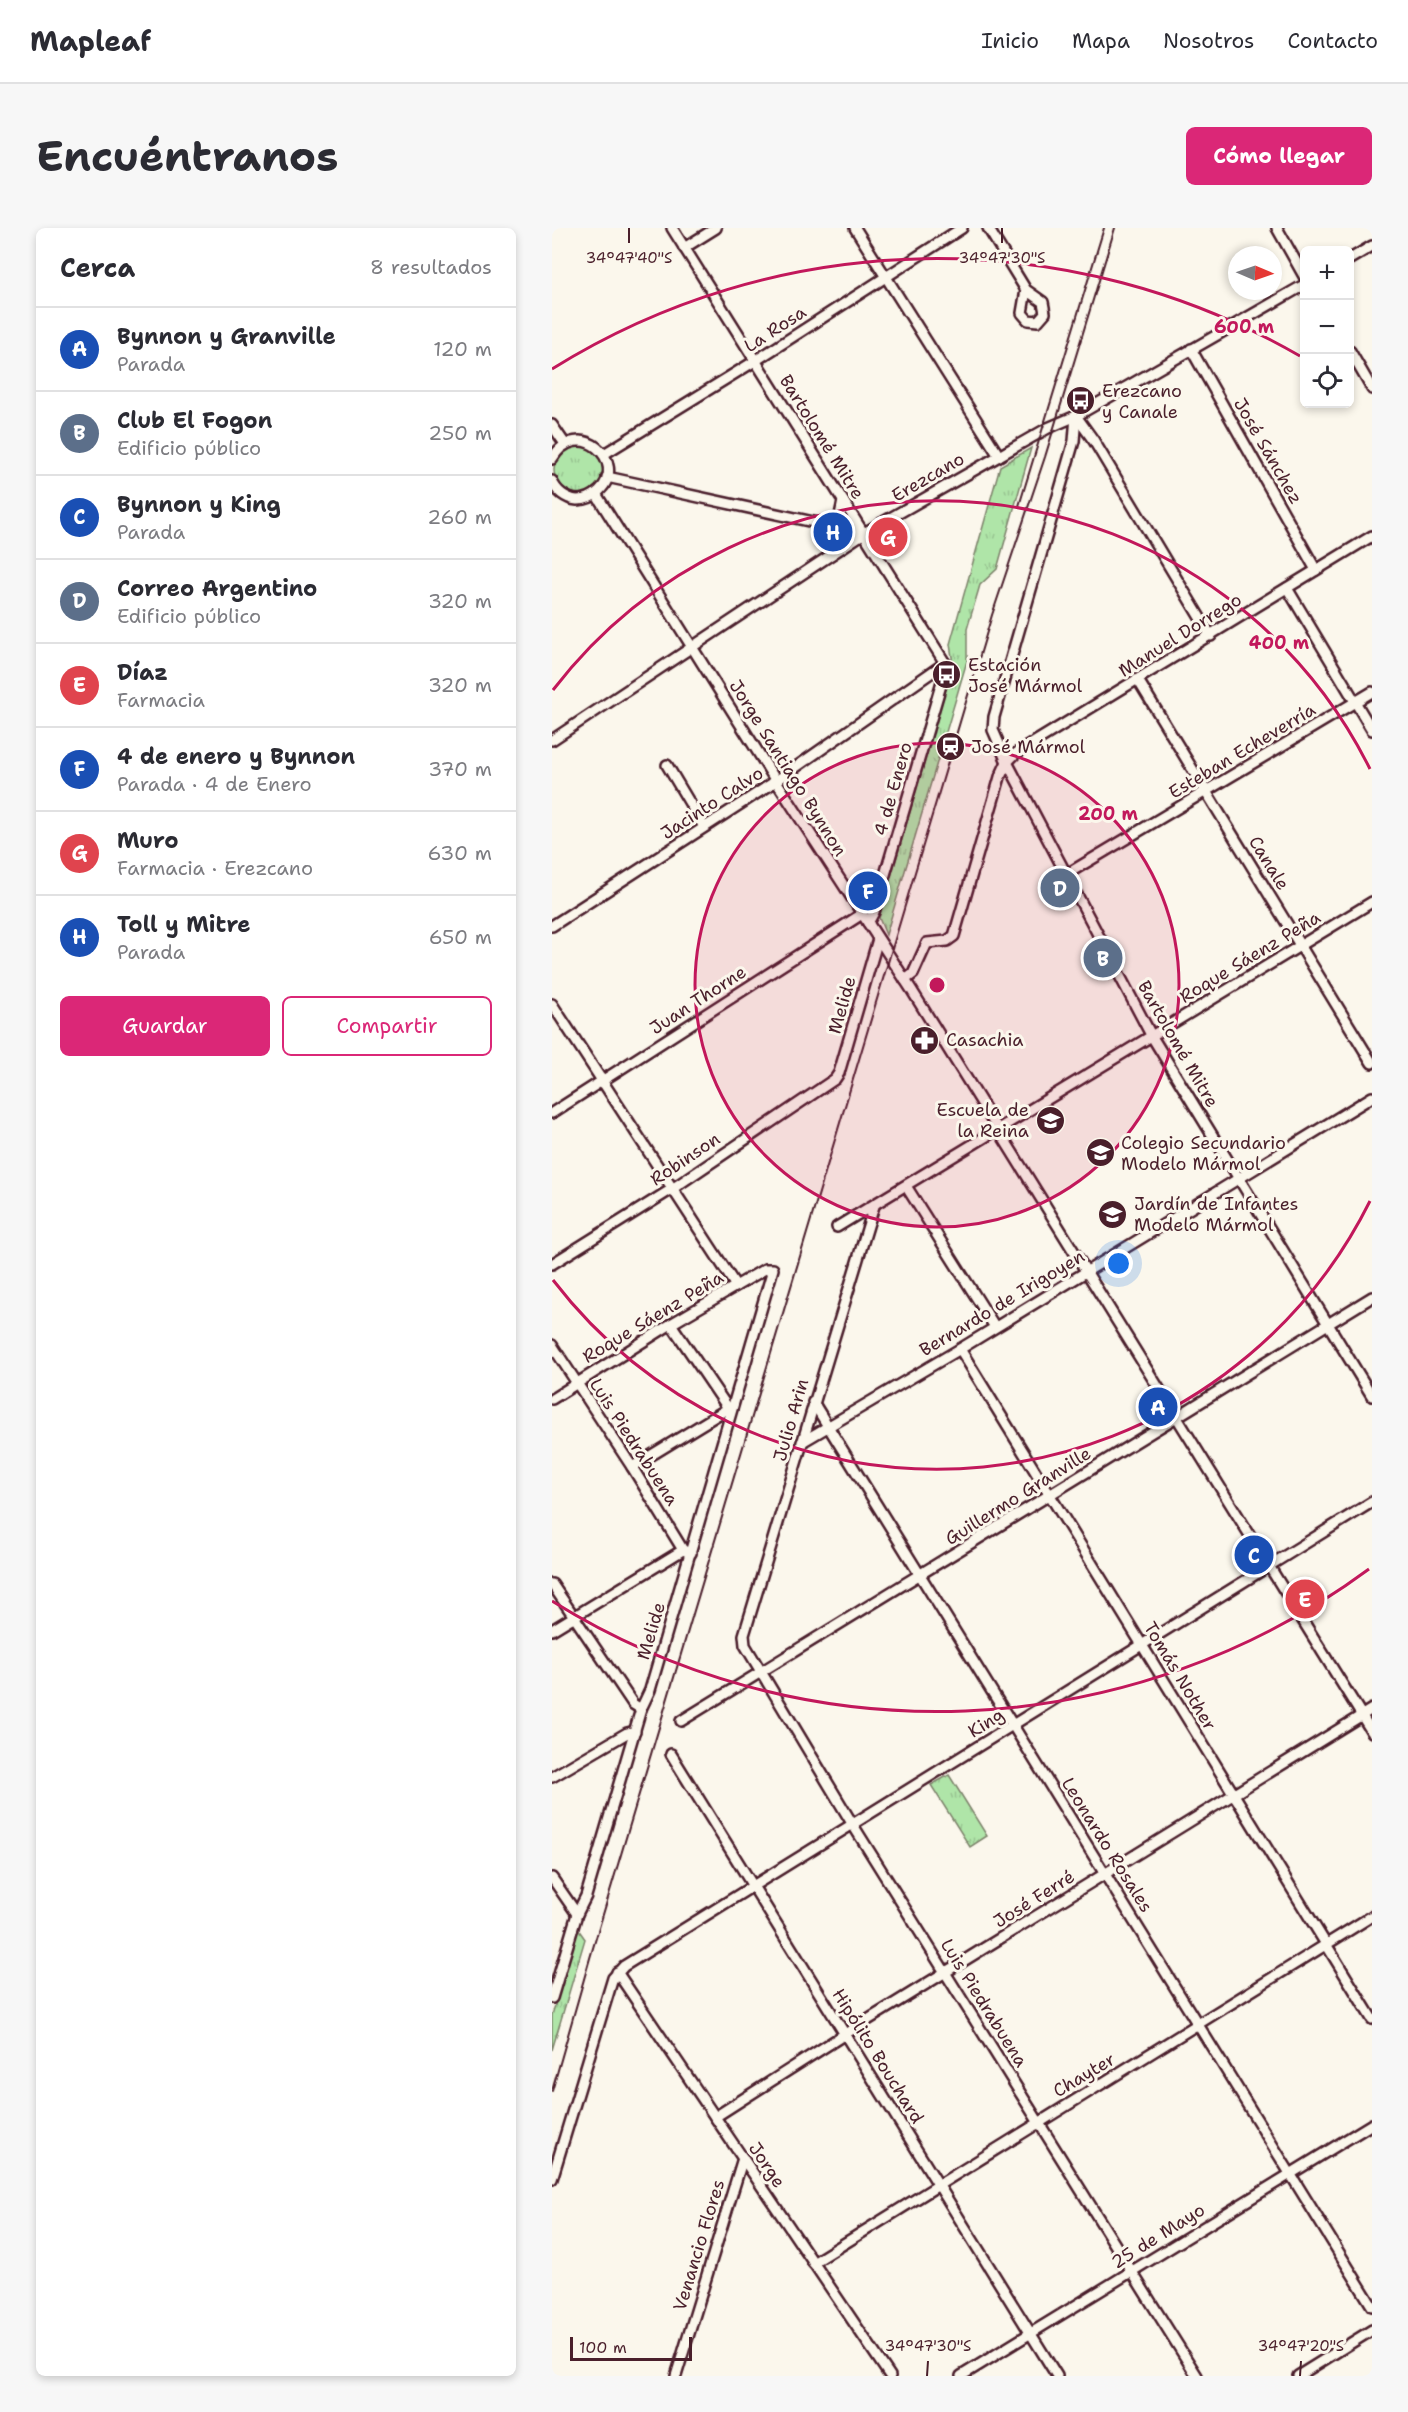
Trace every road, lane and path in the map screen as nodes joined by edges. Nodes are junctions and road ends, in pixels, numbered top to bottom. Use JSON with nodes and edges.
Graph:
{"nodes":[{"id":1,"x":672,"y":228,"type":"edge"},
{"id":2,"x":716,"y":228,"type":"edge"},
{"id":3,"x":855,"y":228,"type":"edge"},
{"id":4,"x":962,"y":228,"type":"edge"},
{"id":5,"x":988,"y":228,"type":"edge"},
{"id":6,"x":1276,"y":228,"type":"edge"},
{"id":7,"x":1372,"y":246,"type":"edge"},
{"id":8,"x":684,"y":248,"type":"junction"},
{"id":9,"x":1354,"y":257,"type":"edge"},
{"id":10,"x":1300,"y":268,"type":"edge"},
{"id":11,"x":886,"y":276,"type":"junction"},
{"id":12,"x":1300,"y":288,"type":"edge"},
{"id":13,"x":1026,"y":290,"type":"dead end"},
{"id":14,"x":1191,"y":350,"type":"junction"},
{"id":15,"x":1352,"y":354,"type":"edge"},
{"id":16,"x":755,"y":361,"type":"junction"},
{"id":17,"x":1372,"y":388,"type":"edge"},
{"id":18,"x":1076,"y":416,"type":"junction"},
{"id":19,"x":552,"y":425,"type":"edge"},
{"id":20,"x":565,"y":444,"type":"junction"},
{"id":21,"x":604,"y":454,"type":"junction"},
{"id":22,"x":999,"y":456,"type":"junction"},
{"id":23,"x":552,"y":459,"type":"edge"},
{"id":24,"x":607,"y":477,"type":"junction"},
{"id":25,"x":553,"y":484,"type":"edge"},
{"id":26,"x":596,"y":494,"type":"junction"},
{"id":27,"x":843,"y":501,"type":"junction"},
{"id":28,"x":838,"y":527,"type":"junction"},
{"id":29,"x":864,"y":533,"type":"junction"},
{"id":30,"x":1372,"y":536,"type":"edge"},
{"id":31,"x":832,"y":554,"type":"junction"},
{"id":32,"x":1316,"y":570,"type":"junction"},
{"id":33,"x":1287,"y":588,"type":"junction"},
{"id":34,"x":1210,"y":636,"type":"junction"},
{"id":35,"x":693,"y":648,"type":"junction"},
{"id":36,"x":945,"y":663,"type":"junction"},
{"id":37,"x":1137,"y":680,"type":"junction"},
{"id":38,"x":1372,"y":692,"type":"edge"},
{"id":39,"x":1355,"y":702,"type":"junction"},
{"id":40,"x":1372,"y":730,"type":"edge"},
{"id":41,"x":552,"y":740,"type":"edge"},
{"id":42,"x":1007,"y":762,"type":"junction"},
{"id":43,"x":667,"y":765,"type":"dead end"},
{"id":44,"x":776,"y":781,"type":"junction"},
{"id":45,"x":1206,"y":793,"type":"junction"},
{"id":46,"x":705,"y":827,"type":"junction"},
{"id":47,"x":1067,"y":874,"type":"junction"},
{"id":48,"x":1372,"y":902,"type":"edge"},
{"id":49,"x":861,"y":914,"type":"junction"},
{"id":50,"x":868,"y":923,"type":"junction"},
{"id":51,"x":552,"y":926,"type":"edge"},
{"id":52,"x":878,"y":939,"type":"junction"},
{"id":53,"x":1301,"y":946,"type":"junction"},
{"id":54,"x":905,"y":980,"type":"junction"},
{"id":55,"x":552,"y":1004,"type":"edge"},
{"id":56,"x":1151,"y":1035,"type":"junction"},
{"id":57,"x":1372,"y":1063,"type":"edge"},
{"id":58,"x":835,"y":1079,"type":"joint"},
{"id":59,"x":602,"y":1082,"type":"junction"},
{"id":60,"x":1372,"y":1097,"type":"edge"},
{"id":61,"x":552,"y":1113,"type":"edge"},
{"id":62,"x":997,"y":1130,"type":"junction"},
{"id":63,"x":1240,"y":1178,"type":"junction"},
{"id":64,"x":906,"y":1186,"type":"junction"},
{"id":65,"x":672,"y":1189,"type":"junction"},
{"id":66,"x":874,"y":1206,"type":"junction"},
{"id":67,"x":837,"y":1227,"type":"dead end"},
{"id":68,"x":552,"y":1264,"type":"edge"},
{"id":69,"x":773,"y":1269,"type":"joint"},
{"id":70,"x":1085,"y":1272,"type":"junction"},
{"id":71,"x":736,"y":1286,"type":"junction"},
{"id":72,"x":1372,"y":1297,"type":"edge"},
{"id":73,"x":671,"y":1324,"type":"junction"},
{"id":74,"x":1328,"y":1324,"type":"junction"},
{"id":75,"x":995,"y":1327,"type":"junction"},
{"id":76,"x":552,"y":1345,"type":"edge"},
{"id":77,"x":960,"y":1349,"type":"junction"},
{"id":78,"x":577,"y":1384,"type":"junction"},
{"id":79,"x":1372,"y":1396,"type":"edge"},
{"id":80,"x":552,"y":1400,"type":"edge"},
{"id":81,"x":813,"y":1402,"type":"junction"},
{"id":82,"x":730,"y":1411,"type":"junction"},
{"id":83,"x":1177,"y":1418,"type":"junction"},
{"id":84,"x":829,"y":1427,"type":"junction"},
{"id":85,"x":802,"y":1442,"type":"junction"},
{"id":86,"x":632,"y":1467,"type":"junction"},
{"id":87,"x":1050,"y":1495,"type":"junction"},
{"id":88,"x":1372,"y":1502,"type":"edge"},
{"id":89,"x":687,"y":1552,"type":"junction"},
{"id":90,"x":1269,"y":1565,"type":"junction"},
{"id":91,"x":920,"y":1575,"type":"junction"},
{"id":92,"x":552,"y":1584,"type":"edge"},
{"id":93,"x":573,"y":1617,"type":"junction"},
{"id":94,"x":552,"y":1630,"type":"edge"},
{"id":95,"x":745,"y":1645,"type":"joint"},
{"id":96,"x":1142,"y":1646,"type":"junction"},
{"id":97,"x":760,"y":1672,"type":"junction"},
{"id":98,"x":641,"y":1708,"type":"junction"},
{"id":99,"x":1372,"y":1709,"type":"edge"},
{"id":100,"x":1362,"y":1716,"type":"junction"},
{"id":101,"x":681,"y":1721,"type":"dead end"},
{"id":102,"x":1014,"y":1725,"type":"junction"},
{"id":103,"x":635,"y":1731,"type":"junction"},
{"id":104,"x":1372,"y":1732,"type":"edge"},
{"id":105,"x":671,"y":1754,"type":"dead end"},
{"id":106,"x":552,"y":1777,"type":"edge"},
{"id":107,"x":1233,"y":1796,"type":"junction"},
{"id":108,"x":853,"y":1825,"type":"junction"},
{"id":109,"x":1106,"y":1873,"type":"junction"},
{"id":110,"x":552,"y":1878,"type":"edge"},
{"id":111,"x":753,"y":1887,"type":"junction"},
{"id":112,"x":577,"y":1914,"type":"junction"},
{"id":113,"x":1372,"y":1916,"type":"edge"},
{"id":114,"x":1326,"y":1945,"type":"junction"},
{"id":115,"x":617,"y":1972,"type":"junction"},
{"id":116,"x":946,"y":1973,"type":"junction"},
{"id":117,"x":552,"y":1998,"type":"edge"},
{"id":118,"x":1372,"y":2019,"type":"edge"},
{"id":119,"x":1198,"y":2025,"type":"junction"},
{"id":120,"x":845,"y":2034,"type":"junction"},
{"id":121,"x":715,"y":2117,"type":"junction"},
{"id":122,"x":1039,"y":2122,"type":"junction"},
{"id":123,"x":1372,"y":2124,"type":"edge"},
{"id":124,"x":743,"y":2158,"type":"junction"},
{"id":125,"x":1291,"y":2173,"type":"junction"},
{"id":126,"x":552,"y":2180,"type":"edge"},
{"id":127,"x":938,"y":2184,"type":"junction"},
{"id":128,"x":813,"y":2263,"type":"junction"},
{"id":129,"x":1131,"y":2271,"type":"junction"},
{"id":130,"x":1372,"y":2306,"type":"edge"},
{"id":131,"x":1372,"y":2330,"type":"edge"},
{"id":132,"x":1031,"y":2335,"type":"junction"},
{"id":133,"x":676,"y":2376,"type":"edge"},
{"id":134,"x":890,"y":2376,"type":"edge"},
{"id":135,"x":961,"y":2376,"type":"edge"},
{"id":136,"x":1057,"y":2376,"type":"edge"},
{"id":137,"x":1197,"y":2376,"type":"edge"},
{"id":138,"x":1298,"y":2376,"type":"edge"}],
"edges":[{"from":1,"to":8,"type":"street","name":"Bartolomé Mitre"},
{"from":2,"to":8,"type":"street"},
{"from":3,"to":11,"type":"street"},
{"from":4,"to":11,"type":"street","name":"La Rosa"},
{"from":5,"to":13,"type":"street"},
{"from":6,"to":10,"type":"street"},
{"from":7,"to":9,"type":"street"},
{"from":8,"to":16,"type":"street","name":"Bartolomé Mitre"},
{"from":11,"to":16,"type":"street","name":"La Rosa"},
{"from":11,"to":22,"type":"street"},
{"from":12,"to":14,"type":"street","name":"Erezcano"},
{"from":14,"to":18,"type":"street","name":"Erezcano"},
{"from":14,"to":32,"type":"street","name":"José Sánchez"},
{"from":15,"to":17,"type":"street"},
{"from":16,"to":21,"type":"street","name":"La Rosa"},
{"from":16,"to":27,"type":"street","name":"Bartolomé Mitre"},
{"from":18,"to":22,"type":"street","name":"Erezcano"},
{"from":18,"to":34,"type":"street"},
{"from":18,"to":42,"type":"street","name":"Bartolomé Mitre"},
{"from":19,"to":20,"type":"street"},
{"from":20,"to":21,"type":"street"},
{"from":20,"to":23,"type":"street"},
{"from":21,"to":24,"type":"street"},
{"from":22,"to":29,"type":"street","name":"Erezcano"},
{"from":24,"to":26,"type":"street"},
{"from":24,"to":28,"type":"street"},
{"from":25,"to":26,"type":"street"},
{"from":26,"to":35,"type":"street","name":"Jorge Santiago Bynnon"},
{"from":27,"to":28,"type":"street"},
{"from":27,"to":29,"type":"street","name":"Bartolomé Mitre"},
{"from":28,"to":29,"type":"street"},
{"from":28,"to":31,"type":"street"},
{"from":29,"to":31,"type":"street","name":"Erezcano"},
{"from":29,"to":36,"type":"street","name":"Bartolomé Mitre"},
{"from":30,"to":32,"type":"street","name":"Manuel Dorrego"},
{"from":31,"to":35,"type":"street","name":"Erezcano"},
{"from":32,"to":33,"type":"street","name":"Manuel Dorrego"},
{"from":33,"to":34,"type":"street","name":"Manuel Dorrego"},
{"from":33,"to":39,"type":"street"},
{"from":34,"to":37,"type":"street","name":"Manuel Dorrego"},
{"from":35,"to":41,"type":"street","name":"Erezcano"},
{"from":35,"to":44,"type":"street","name":"Jorge Santiago Bynnon"},
{"from":36,"to":44,"type":"street","name":"Jacinto Calvo"},
{"from":36,"to":50,"type":"street","name":"4 de Enero"},
{"from":37,"to":42,"type":"street","name":"Manuel Dorrego"},
{"from":37,"to":45,"type":"street","name":"Canale"},
{"from":38,"to":39,"type":"street","name":"Esteban Echeverría"},
{"from":39,"to":40,"type":"street"},
{"from":39,"to":45,"type":"street","name":"Esteban Echeverría"},
{"from":42,"to":47,"type":"street","name":"Bartolomé Mitre"},
{"from":42,"to":54,"type":"street"},
{"from":43,"to":46,"type":"street"},
{"from":44,"to":46,"type":"street","name":"Jacinto Calvo"},
{"from":44,"to":49,"type":"street","name":"Jorge Santiago Bynnon"},
{"from":45,"to":47,"type":"street","name":"Esteban Echeverría"},
{"from":45,"to":53,"type":"street","name":"Canale"},
{"from":46,"to":51,"type":"street","name":"Jacinto Calvo"},
{"from":47,"to":56,"type":"street","name":"Bartolomé Mitre"},
{"from":48,"to":53,"type":"street","name":"Roque Sáenz Peña"},
{"from":49,"to":50,"type":"street","name":"Jorge Santiago Bynnon"},
{"from":49,"to":59,"type":"street","name":"Juan Thorne"},
{"from":50,"to":52,"type":"street","name":"Jorge Santiago Bynnon"},
{"from":52,"to":54,"type":"street","name":"Jorge Santiago Bynnon"},
{"from":52,"to":58,"type":"street","name":"Melide"},
{"from":53,"to":56,"type":"street","name":"Roque Sáenz Peña"},
{"from":53,"to":57,"type":"street","name":"Canale"},
{"from":54,"to":62,"type":"street","name":"Jorge Santiago Bynnon"},
{"from":55,"to":59,"type":"street"},
{"from":56,"to":62,"type":"street","name":"Roque Sáenz Peña"},
{"from":56,"to":63,"type":"street","name":"Bartolomé Mitre"},
{"from":58,"to":65,"type":"street","name":"Robinson"},
{"from":59,"to":61,"type":"street","name":"Juan Thorne"},
{"from":59,"to":65,"type":"street"},
{"from":60,"to":63,"type":"street","name":"Bernardo de Irigoyen"},
{"from":62,"to":64,"type":"street","name":"Roque Sáenz Peña"},
{"from":62,"to":70,"type":"street","name":"Jorge Santiago Bynnon"},
{"from":63,"to":70,"type":"street","name":"Bernardo de Irigoyen"},
{"from":63,"to":74,"type":"street","name":"Bartolomé Mitre"},
{"from":64,"to":66,"type":"street","name":"Roque Sáenz Peña"},
{"from":64,"to":75,"type":"street"},
{"from":65,"to":68,"type":"street","name":"Robinson"},
{"from":65,"to":71,"type":"street"},
{"from":66,"to":67,"type":"street","name":"Roque Sáenz Peña"},
{"from":66,"to":81,"type":"street","name":"Julio Arin"},
{"from":69,"to":71,"type":"street","name":"Roque Sáenz Peña"},
{"from":69,"to":82,"type":"street","name":"Melide"},
{"from":70,"to":75,"type":"street","name":"Bernardo de Irigoyen"},
{"from":70,"to":83,"type":"street","name":"Jorge Santiago Bynnon"},
{"from":71,"to":73,"type":"street","name":"Roque Sáenz Peña"},
{"from":72,"to":74,"type":"street","name":"Guillermo Granville"},
{"from":73,"to":78,"type":"street","name":"Roque Sáenz Peña"},
{"from":73,"to":82,"type":"street"},
{"from":74,"to":79,"type":"street","name":"Bartolomé Mitre"},
{"from":74,"to":83,"type":"street","name":"Guillermo Granville"},
{"from":75,"to":77,"type":"street","name":"Bernardo de Irigoyen"},
{"from":76,"to":78,"type":"street","name":"Luis Piedrabuena"},
{"from":77,"to":84,"type":"street","name":"Bernardo de Irigoyen"},
{"from":77,"to":87,"type":"street","name":"Tomás Nother"},
{"from":78,"to":80,"type":"street","name":"Roque Sáenz Peña"},
{"from":78,"to":86,"type":"street","name":"Luis Piedrabuena"},
{"from":81,"to":84,"type":"street","name":"Leonardo Rosales"},
{"from":81,"to":85,"type":"street","name":"Julio Arin"},
{"from":82,"to":86,"type":"street"},
{"from":82,"to":89,"type":"street","name":"Melide"},
{"from":83,"to":87,"type":"street","name":"Guillermo Granville"},
{"from":83,"to":90,"type":"street","name":"Jorge Santiago Bynnon"},
{"from":84,"to":85,"type":"street","name":"Bernardo de Irigoyen"},
{"from":84,"to":91,"type":"street","name":"Leonardo Rosales"},
{"from":85,"to":95,"type":"street","name":"Julio Arin"},
{"from":86,"to":89,"type":"street","name":"Luis Piedrabuena"},
{"from":87,"to":91,"type":"street","name":"Guillermo Granville"},
{"from":87,"to":96,"type":"street","name":"Tomás Nother"},
{"from":88,"to":90,"type":"street","name":"King"},
{"from":89,"to":93,"type":"street"},
{"from":89,"to":98,"type":"street","name":"Melide"},
{"from":90,"to":96,"type":"street","name":"King"},
{"from":90,"to":100,"type":"street","name":"Jorge Santiago Bynnon"},
{"from":91,"to":97,"type":"street","name":"Guillermo Granville"},
{"from":91,"to":102,"type":"street","name":"Leonardo Rosales"},
{"from":92,"to":93,"type":"street"},
{"from":93,"to":94,"type":"street"},
{"from":93,"to":98,"type":"street"},
{"from":95,"to":97,"type":"street","name":"Luis Piedrabuena"},
{"from":96,"to":102,"type":"street","name":"King"},
{"from":96,"to":107,"type":"street","name":"Tomás Nother"},
{"from":97,"to":101,"type":"street","name":"Guillermo Granville"},
{"from":97,"to":108,"type":"street","name":"Luis Piedrabuena"},
{"from":98,"to":103,"type":"street","name":"Melide"},
{"from":99,"to":100,"type":"street","name":"José Ferré"},
{"from":100,"to":104,"type":"street","name":"Jorge Santiago Bynnon"},
{"from":100,"to":107,"type":"street","name":"José Ferré"},
{"from":102,"to":108,"type":"street","name":"King"},
{"from":102,"to":109,"type":"street","name":"Leonardo Rosales"},
{"from":103,"to":106,"type":"street"},
{"from":103,"to":112,"type":"street","name":"Melide"},
{"from":105,"to":111,"type":"street","name":"Hipólito Bouchard"},
{"from":107,"to":109,"type":"street","name":"José Ferré"},
{"from":107,"to":114,"type":"street","name":"Tomás Nother"},
{"from":108,"to":111,"type":"street","name":"King"},
{"from":108,"to":116,"type":"street","name":"Luis Piedrabuena"},
{"from":109,"to":116,"type":"street","name":"José Ferré"},
{"from":109,"to":119,"type":"street","name":"Leonardo Rosales"},
{"from":110,"to":112,"type":"street"},
{"from":111,"to":115,"type":"street","name":"King"},
{"from":111,"to":120,"type":"street","name":"Hipólito Bouchard"},
{"from":112,"to":117,"type":"street","name":"Melide"},
{"from":113,"to":114,"type":"street","name":"Chayter"},
{"from":114,"to":118,"type":"street","name":"Tomás Nother"},
{"from":114,"to":119,"type":"street","name":"Chayter"},
{"from":115,"to":121,"type":"street","name":"Jorge"},
{"from":115,"to":126,"type":"street"},
{"from":116,"to":120,"type":"street","name":"José Ferré"},
{"from":116,"to":122,"type":"street","name":"Luis Piedrabuena"},
{"from":119,"to":122,"type":"street","name":"Chayter"},
{"from":119,"to":125,"type":"street","name":"Leonardo Rosales"},
{"from":120,"to":121,"type":"street","name":"José Ferré"},
{"from":120,"to":127,"type":"street","name":"Hipólito Bouchard"},
{"from":121,"to":124,"type":"street","name":"Jorge"},
{"from":122,"to":127,"type":"street","name":"Chayter"},
{"from":122,"to":129,"type":"street","name":"Luis Piedrabuena"},
{"from":123,"to":125,"type":"street","name":"25 de Mayo"},
{"from":124,"to":128,"type":"street","name":"Jorge"},
{"from":124,"to":133,"type":"street","name":"Venancio Flores"},
{"from":125,"to":129,"type":"street","name":"25 de Mayo"},
{"from":125,"to":130,"type":"street","name":"Leonardo Rosales"},
{"from":127,"to":128,"type":"street","name":"Chayter"},
{"from":127,"to":132,"type":"street","name":"Hipólito Bouchard"},
{"from":128,"to":134,"type":"street","name":"Jorge"},
{"from":129,"to":132,"type":"street","name":"25 de Mayo"},
{"from":129,"to":137,"type":"street","name":"Luis Piedrabuena"},
{"from":131,"to":138,"type":"street"},
{"from":132,"to":135,"type":"street","name":"25 de Mayo"},
{"from":132,"to":136,"type":"street","name":"Hipólito Bouchard"}]}
